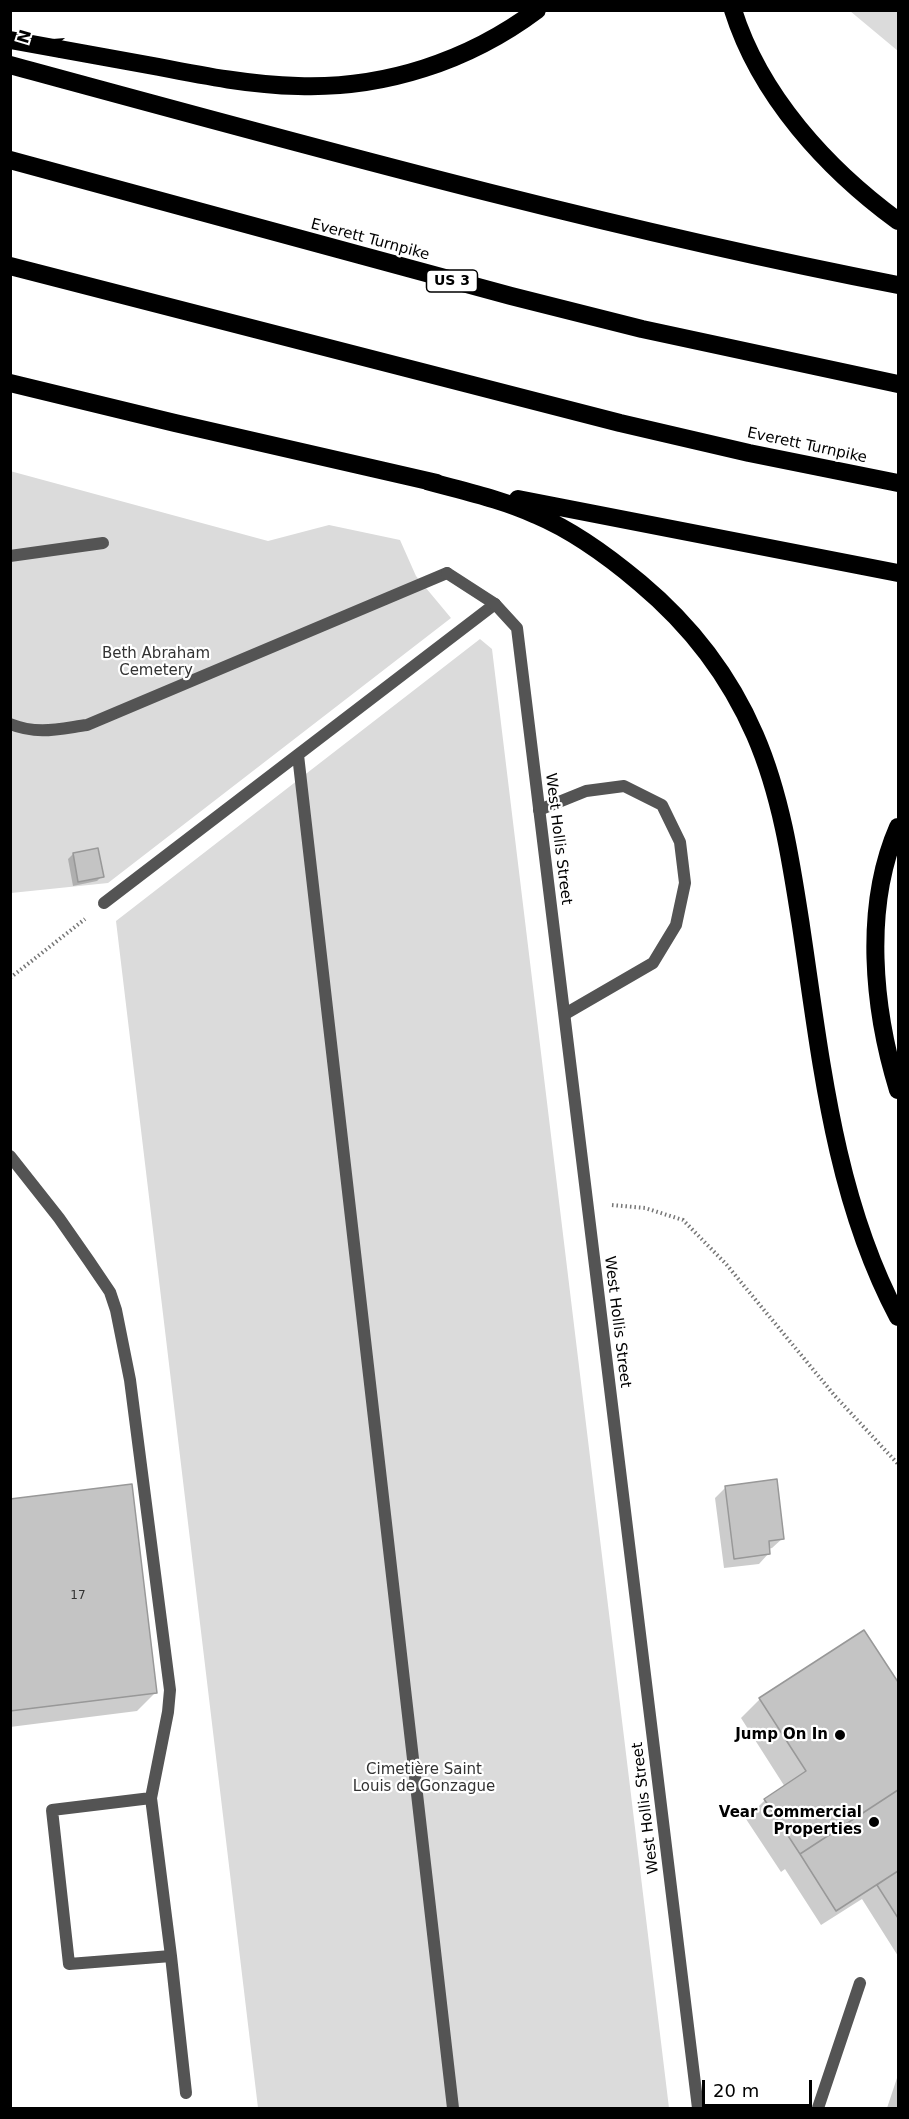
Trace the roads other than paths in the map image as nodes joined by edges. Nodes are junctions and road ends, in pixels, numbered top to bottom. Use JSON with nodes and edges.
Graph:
{"nodes":[{"id":1,"x":537,"y":10,"type":"edge"},
{"id":2,"x":733,"y":10,"type":"edge"},
{"id":3,"x":10,"y":40,"type":"edge"},
{"id":4,"x":10,"y":65,"type":"edge"},
{"id":5,"x":10,"y":160,"type":"edge"},
{"id":6,"x":898,"y":221,"type":"edge"},
{"id":7,"x":10,"y":266,"type":"edge"},
{"id":8,"x":898,"y":285,"type":"edge"},
{"id":9,"x":10,"y":383,"type":"edge"},
{"id":10,"x":898,"y":384,"type":"edge"},
{"id":11,"x":427,"y":481,"type":"junction"},
{"id":12,"x":898,"y":483,"type":"edge"},
{"id":13,"x":103,"y":543,"type":"dead end"},
{"id":14,"x":10,"y":556,"type":"edge"},
{"id":15,"x":898,"y":573,"type":"edge"},
{"id":16,"x":495,"y":604,"type":"junction"},
{"id":17,"x":10,"y":724,"type":"edge"},
{"id":18,"x":298,"y":755,"type":"junction"},
{"id":19,"x":539,"y":810,"type":"junction"},
{"id":20,"x":898,"y":827,"type":"edge"},
{"id":21,"x":104,"y":903,"type":"road end"},
{"id":22,"x":565,"y":1014,"type":"junction"},
{"id":23,"x":898,"y":1090,"type":"edge"},
{"id":24,"x":10,"y":1156,"type":"edge"},
{"id":25,"x":898,"y":1317,"type":"edge"},
{"id":26,"x":151,"y":1798,"type":"junction"},
{"id":27,"x":171,"y":1956,"type":"junction"},
{"id":28,"x":860,"y":1983,"type":"dead end"},
{"id":29,"x":186,"y":2093,"type":"dead end"},
{"id":30,"x":453,"y":2109,"type":"edge"},
{"id":31,"x":698,"y":2109,"type":"edge"},
{"id":32,"x":818,"y":2109,"type":"edge"}],
"edges":[{"from":1,"to":3,"type":"highway"},
{"from":2,"to":6,"type":"highway"},
{"from":4,"to":8,"type":"highway"},
{"from":5,"to":10,"type":"highway","name":"Everett Turnpike","number":"US 3"},
{"from":7,"to":12,"type":"highway","name":"Everett Turnpike"},
{"from":9,"to":11,"type":"highway"},
{"from":11,"to":15,"type":"highway"},
{"from":11,"to":25,"type":"highway"},
{"from":13,"to":14,"type":"street"},
{"from":16,"to":17,"type":"street","name":"West Hollis Street"},
{"from":16,"to":18,"type":"street"},
{"from":16,"to":19,"type":"street","name":"West Hollis Street"},
{"from":18,"to":21,"type":"street"},
{"from":18,"to":30,"type":"street"},
{"from":19,"to":22,"type":"street","name":"West Hollis Street"},
{"from":19,"to":22,"type":"street"},
{"from":20,"to":23,"type":"highway"},
{"from":22,"to":31,"type":"street","name":"West Hollis Street"},
{"from":24,"to":26,"type":"street"},
{"from":26,"to":27,"type":"street"},
{"from":26,"to":27,"type":"street"},
{"from":27,"to":29,"type":"street"},
{"from":28,"to":32,"type":"street"}]}
